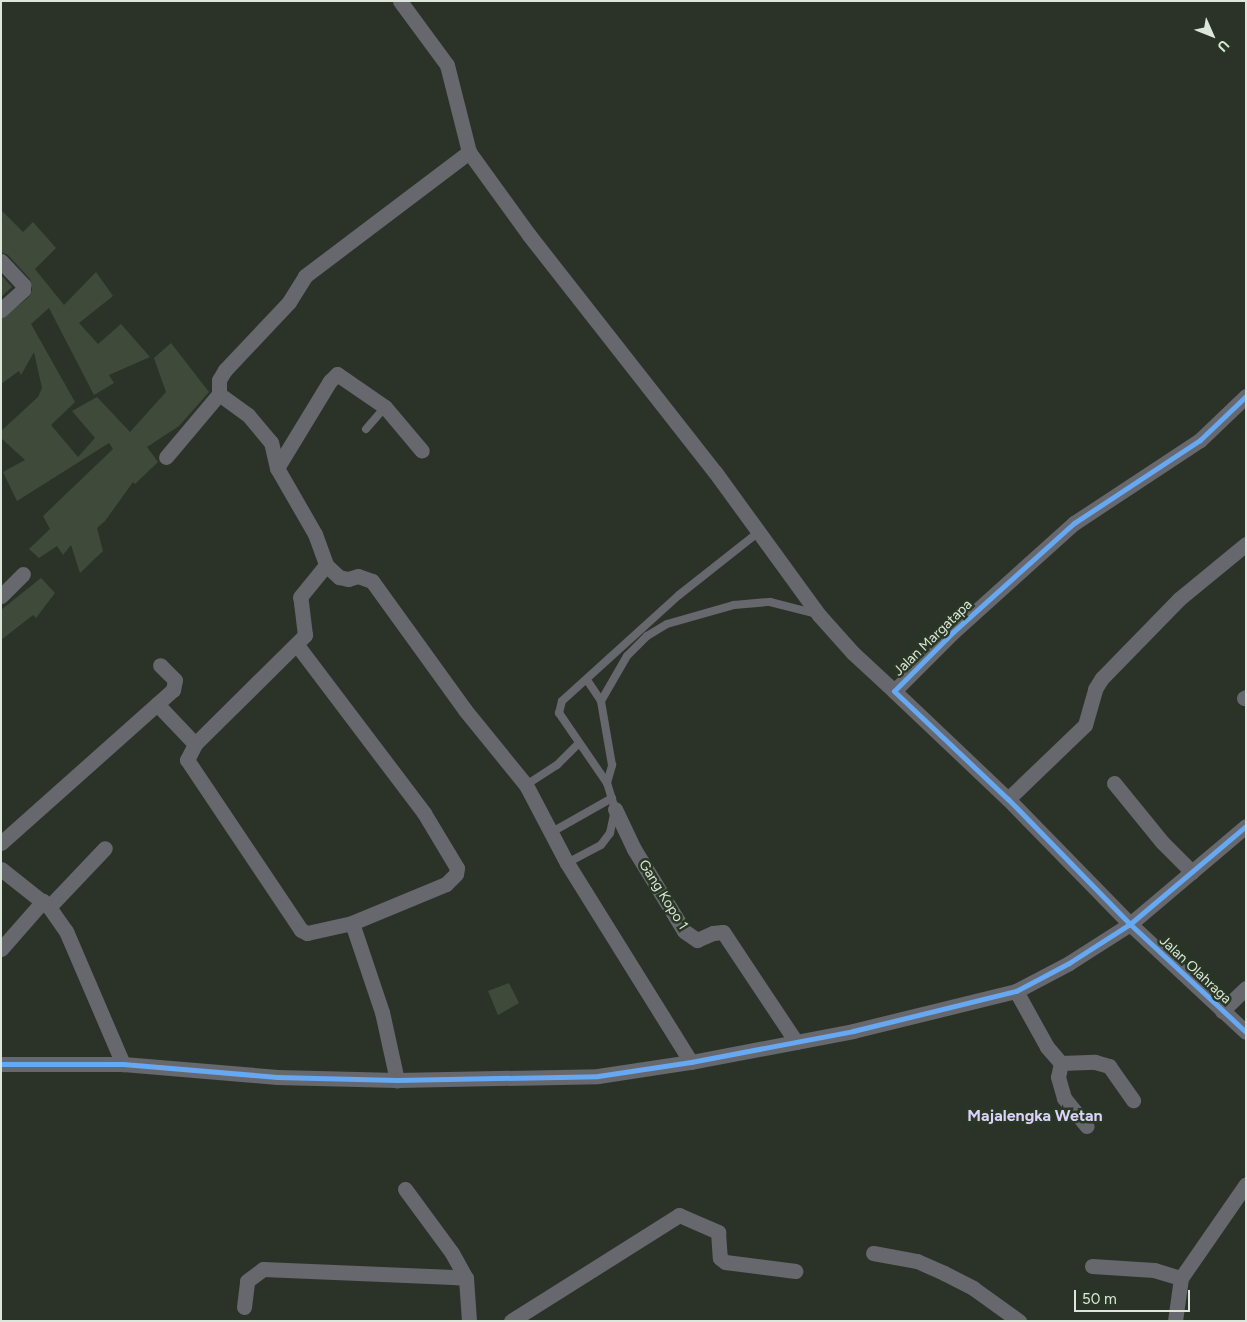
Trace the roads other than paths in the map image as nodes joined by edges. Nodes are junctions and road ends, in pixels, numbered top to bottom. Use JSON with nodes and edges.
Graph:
{"nodes":[{"id":1,"x":400,"y":1,"type":"edge"},
{"id":2,"x":469,"y":152,"type":"junction"},
{"id":3,"x":1,"y":261,"type":"edge"},
{"id":4,"x":1,"y":310,"type":"edge"},
{"id":5,"x":219,"y":394,"type":"junction"},
{"id":6,"x":1246,"y":396,"type":"edge"},
{"id":7,"x":385,"y":407,"type":"junction"},
{"id":8,"x":366,"y":429,"type":"dead end"},
{"id":9,"x":422,"y":451,"type":"dead end"},
{"id":10,"x":166,"y":457,"type":"dead end"},
{"id":11,"x":277,"y":468,"type":"junction"},
{"id":12,"x":760,"y":530,"type":"junction"},
{"id":13,"x":1246,"y":544,"type":"edge"},
{"id":14,"x":326,"y":565,"type":"junction"},
{"id":15,"x":23,"y":574,"type":"dead end"},
{"id":16,"x":1,"y":596,"type":"edge"},
{"id":17,"x":818,"y":615,"type":"junction"},
{"id":18,"x":297,"y":645,"type":"junction"},
{"id":19,"x":160,"y":665,"type":"dead end"},
{"id":20,"x":587,"y":680,"type":"junction"},
{"id":21,"x":894,"y":691,"type":"junction"},
{"id":22,"x":601,"y":701,"type":"junction"},
{"id":23,"x":158,"y":704,"type":"junction"},
{"id":24,"x":579,"y":743,"type":"junction"},
{"id":25,"x":195,"y":744,"type":"junction"},
{"id":26,"x":607,"y":783,"type":"junction"},
{"id":27,"x":1114,"y":783,"type":"dead end"},
{"id":28,"x":526,"y":786,"type":"junction"},
{"id":29,"x":1008,"y":799,"type":"junction"},
{"id":30,"x":614,"y":804,"type":"junction"},
{"id":31,"x":1246,"y":826,"type":"edge"},
{"id":32,"x":552,"y":832,"type":"junction"},
{"id":33,"x":1,"y":844,"type":"edge"},
{"id":34,"x":105,"y":848,"type":"dead end"},
{"id":35,"x":568,"y":864,"type":"junction"},
{"id":36,"x":1,"y":869,"type":"edge"},
{"id":37,"x":1192,"y":872,"type":"junction"},
{"id":38,"x":46,"y":904,"type":"junction"},
{"id":39,"x":352,"y":923,"type":"junction"},
{"id":40,"x":1130,"y":924,"type":"junction"},
{"id":41,"x":1,"y":949,"type":"edge"},
{"id":42,"x":1246,"y":988,"type":"edge"},
{"id":43,"x":1016,"y":991,"type":"junction"},
{"id":44,"x":1222,"y":1011,"type":"junction"},
{"id":45,"x":1246,"y":1032,"type":"edge"},
{"id":46,"x":796,"y":1042,"type":"junction"},
{"id":47,"x":691,"y":1062,"type":"junction"},
{"id":48,"x":1061,"y":1063,"type":"junction"},
{"id":49,"x":1,"y":1064,"type":"edge"},
{"id":50,"x":124,"y":1064,"type":"junction"},
{"id":51,"x":397,"y":1080,"type":"junction"},
{"id":52,"x":1133,"y":1100,"type":"dead end"},
{"id":53,"x":1087,"y":1126,"type":"dead end"},
{"id":54,"x":1246,"y":1184,"type":"edge"},
{"id":55,"x":405,"y":1189,"type":"dead end"},
{"id":56,"x":873,"y":1253,"type":"dead end"},
{"id":57,"x":1092,"y":1266,"type":"dead end"},
{"id":58,"x":795,"y":1271,"type":"dead end"},
{"id":59,"x":466,"y":1278,"type":"junction"},
{"id":60,"x":1181,"y":1278,"type":"junction"},
{"id":61,"x":244,"y":1307,"type":"dead end"},
{"id":62,"x":469,"y":1321,"type":"edge"},
{"id":63,"x":511,"y":1321,"type":"edge"},
{"id":64,"x":1019,"y":1321,"type":"edge"},
{"id":65,"x":1175,"y":1321,"type":"edge"}],
"edges":[{"from":1,"to":2,"type":"street"},
{"from":2,"to":5,"type":"street"},
{"from":2,"to":12,"type":"street"},
{"from":3,"to":4,"type":"street"},
{"from":5,"to":10,"type":"street"},
{"from":5,"to":11,"type":"street"},
{"from":6,"to":21,"type":"street","name":"Jalan Margatapa"},
{"from":7,"to":8,"type":"lane"},
{"from":7,"to":9,"type":"street"},
{"from":7,"to":11,"type":"street"},
{"from":11,"to":14,"type":"street"},
{"from":12,"to":17,"type":"street"},
{"from":12,"to":20,"type":"lane"},
{"from":13,"to":29,"type":"street"},
{"from":14,"to":18,"type":"street"},
{"from":14,"to":28,"type":"street"},
{"from":15,"to":16,"type":"street"},
{"from":17,"to":21,"type":"street"},
{"from":17,"to":22,"type":"lane"},
{"from":18,"to":25,"type":"street"},
{"from":18,"to":39,"type":"street"},
{"from":19,"to":23,"type":"street"},
{"from":20,"to":22,"type":"lane"},
{"from":20,"to":24,"type":"lane"},
{"from":21,"to":29,"type":"street","name":"Jalan Margatapa"},
{"from":22,"to":26,"type":"lane"},
{"from":23,"to":25,"type":"street"},
{"from":23,"to":33,"type":"street"},
{"from":24,"to":26,"type":"lane"},
{"from":24,"to":28,"type":"lane"},
{"from":25,"to":39,"type":"street"},
{"from":26,"to":30,"type":"lane"},
{"from":27,"to":37,"type":"street"},
{"from":28,"to":32,"type":"street"},
{"from":29,"to":40,"type":"street","name":"Jalan Margatapa"},
{"from":30,"to":32,"type":"lane"},
{"from":30,"to":35,"type":"lane"},
{"from":30,"to":46,"type":"street","name":"Gang Kopo 1"},
{"from":31,"to":37,"type":"street"},
{"from":32,"to":35,"type":"street"},
{"from":34,"to":38,"type":"street"},
{"from":35,"to":47,"type":"street"},
{"from":36,"to":38,"type":"street"},
{"from":37,"to":40,"type":"street"},
{"from":38,"to":41,"type":"street"},
{"from":38,"to":50,"type":"street"},
{"from":39,"to":51,"type":"street"},
{"from":40,"to":43,"type":"street"},
{"from":40,"to":44,"type":"street","name":"Jalan Olahraga"},
{"from":42,"to":44,"type":"street"},
{"from":43,"to":46,"type":"street"},
{"from":43,"to":48,"type":"street"},
{"from":44,"to":45,"type":"street","name":"Jalan Olahraga"},
{"from":46,"to":47,"type":"street"},
{"from":47,"to":51,"type":"street"},
{"from":48,"to":52,"type":"street"},
{"from":48,"to":53,"type":"street"},
{"from":49,"to":50,"type":"street"},
{"from":50,"to":51,"type":"street"},
{"from":54,"to":60,"type":"street"},
{"from":55,"to":59,"type":"street"},
{"from":56,"to":64,"type":"street"},
{"from":57,"to":60,"type":"street"},
{"from":58,"to":63,"type":"street"},
{"from":59,"to":61,"type":"street"},
{"from":59,"to":62,"type":"street"},
{"from":60,"to":65,"type":"street"}]}
